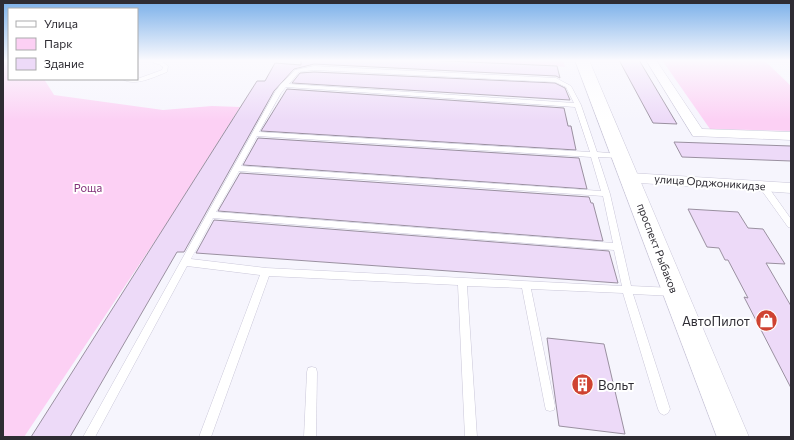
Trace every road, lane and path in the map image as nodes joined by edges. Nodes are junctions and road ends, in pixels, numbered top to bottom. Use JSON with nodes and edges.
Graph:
{"nodes":[{"id":1,"x":288,"y":81,"type":"edge"},
{"id":2,"x":557,"y":81,"type":"edge"},
{"id":3,"x":590,"y":81,"type":"edge"},
{"id":4,"x":664,"y":81,"type":"edge"},
{"id":5,"x":283,"y":85,"type":"junction"},
{"id":6,"x":578,"y":105,"type":"junction"},
{"id":7,"x":255,"y":134,"type":"junction"},
{"id":8,"x":791,"y":136,"type":"edge"},
{"id":9,"x":594,"y":155,"type":"junction"},
{"id":10,"x":620,"y":156,"type":"junction"},
{"id":11,"x":236,"y":168,"type":"junction"},
{"id":12,"x":630,"y":178,"type":"junction"},
{"id":13,"x":763,"y":186,"type":"junction"},
{"id":14,"x":791,"y":188,"type":"edge"},
{"id":15,"x":606,"y":194,"type":"junction"},
{"id":16,"x":211,"y":215,"type":"junction"},
{"id":17,"x":791,"y":225,"type":"edge"},
{"id":18,"x":618,"y":247,"type":"junction"},
{"id":19,"x":185,"y":262,"type":"junction"},
{"id":20,"x":266,"y":272,"type":"junction"},
{"id":21,"x":462,"y":282,"type":"junction"},
{"id":22,"x":526,"y":285,"type":"junction"},
{"id":23,"x":627,"y":290,"type":"junction"},
{"id":24,"x":675,"y":292,"type":"junction"},
{"id":25,"x":312,"y":372,"type":"dead end"},
{"id":26,"x":550,"y":406,"type":"dead end"},
{"id":27,"x":664,"y":409,"type":"dead end"},
{"id":28,"x":89,"y":437,"type":"edge"},
{"id":29,"x":205,"y":437,"type":"edge"},
{"id":30,"x":310,"y":437,"type":"edge"},
{"id":31,"x":471,"y":437,"type":"edge"},
{"id":32,"x":733,"y":437,"type":"edge"}],
"edges":[{"from":1,"to":5,"type":"lane"},
{"from":2,"to":6,"type":"lane"},
{"from":3,"to":10,"type":"main road","name":"проспект Рыбаков"},
{"from":4,"to":8,"type":"street"},
{"from":5,"to":6,"type":"lane"},
{"from":5,"to":7,"type":"lane"},
{"from":6,"to":9,"type":"lane"},
{"from":7,"to":9,"type":"lane"},
{"from":7,"to":11,"type":"lane"},
{"from":9,"to":10,"type":"lane"},
{"from":9,"to":15,"type":"lane"},
{"from":10,"to":12,"type":"main road","name":"проспект Рыбаков"},
{"from":11,"to":15,"type":"lane"},
{"from":11,"to":16,"type":"lane"},
{"from":12,"to":13,"type":"street","name":"улица Орджоникидзе"},
{"from":12,"to":24,"type":"main road","name":"проспект Рыбаков"},
{"from":13,"to":14,"type":"street","name":"улица Орджоникидзе"},
{"from":13,"to":17,"type":"lane"},
{"from":15,"to":18,"type":"lane"},
{"from":16,"to":18,"type":"lane"},
{"from":16,"to":19,"type":"lane"},
{"from":18,"to":23,"type":"lane"},
{"from":19,"to":20,"type":"lane"},
{"from":19,"to":28,"type":"lane"},
{"from":20,"to":21,"type":"lane"},
{"from":20,"to":29,"type":"lane"},
{"from":21,"to":22,"type":"lane"},
{"from":21,"to":31,"type":"lane"},
{"from":22,"to":23,"type":"lane"},
{"from":22,"to":26,"type":"lane"},
{"from":23,"to":24,"type":"lane"},
{"from":23,"to":27,"type":"lane"},
{"from":24,"to":32,"type":"main road","name":"проспект Рыбаков"},
{"from":25,"to":30,"type":"lane"}]}
